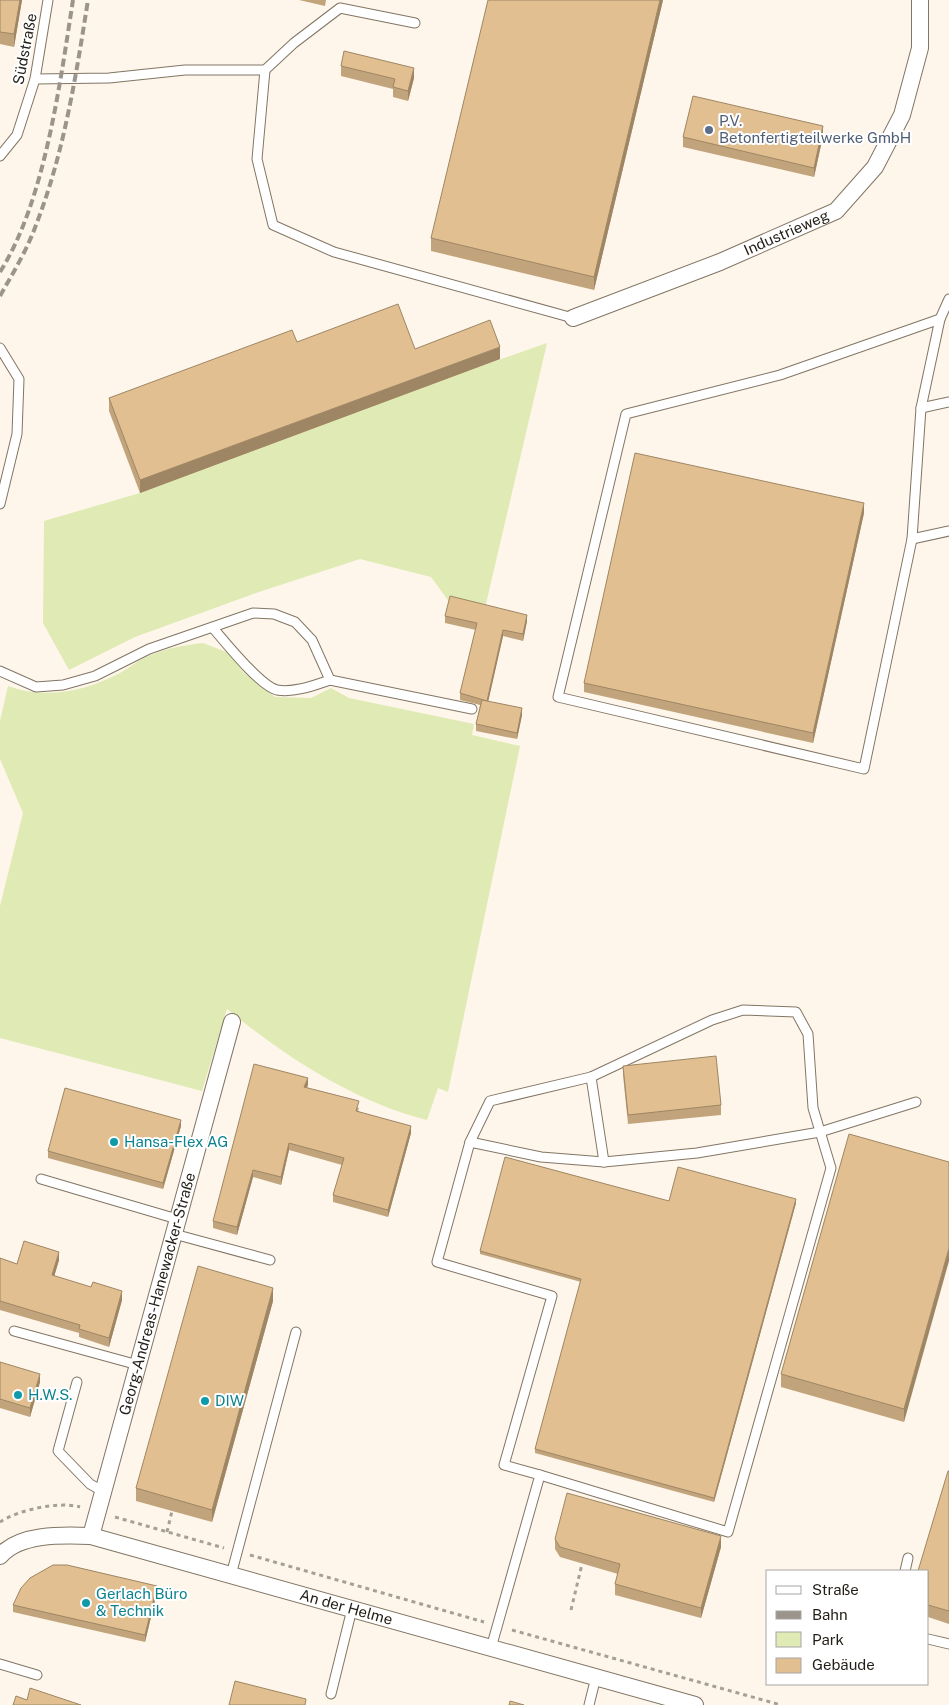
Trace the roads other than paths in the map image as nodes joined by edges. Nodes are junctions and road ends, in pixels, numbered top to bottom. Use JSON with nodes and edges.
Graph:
{"nodes":[{"id":1,"x":48,"y":0,"type":"edge"},
{"id":2,"x":920,"y":0,"type":"edge"},
{"id":3,"x":415,"y":23,"type":"dead end"},
{"id":4,"x":265,"y":70,"type":"junction"},
{"id":5,"x":35,"y":79,"type":"junction"},
{"id":6,"x":0,"y":156,"type":"edge"},
{"id":7,"x":949,"y":299,"type":"edge"},
{"id":8,"x":573,"y":318,"type":"joint"},
{"id":9,"x":940,"y":319,"type":"junction"},
{"id":10,"x":0,"y":348,"type":"edge"},
{"id":11,"x":949,"y":402,"type":"edge"},
{"id":12,"x":921,"y":408,"type":"junction"},
{"id":13,"x":0,"y":504,"type":"edge"},
{"id":14,"x":949,"y":531,"type":"edge"},
{"id":15,"x":912,"y":540,"type":"junction"},
{"id":16,"x":213,"y":628,"type":"junction"},
{"id":17,"x":0,"y":671,"type":"edge"},
{"id":18,"x":330,"y":680,"type":"junction"},
{"id":19,"x":472,"y":709,"type":"edge"},
{"id":20,"x":232,"y":1022,"type":"dead end"},
{"id":21,"x":591,"y":1077,"type":"junction"},
{"id":22,"x":916,"y":1102,"type":"dead end"},
{"id":23,"x":820,"y":1132,"type":"junction"},
{"id":24,"x":470,"y":1142,"type":"junction"},
{"id":25,"x":604,"y":1162,"type":"junction"},
{"id":26,"x":41,"y":1179,"type":"dead end"},
{"id":27,"x":176,"y":1226,"type":"junction"},
{"id":28,"x":270,"y":1260,"type":"dead end"},
{"id":29,"x":14,"y":1331,"type":"dead end"},
{"id":30,"x":296,"y":1332,"type":"dead end"},
{"id":31,"x":138,"y":1365,"type":"junction"},
{"id":32,"x":77,"y":1382,"type":"dead end"},
{"id":33,"x":540,"y":1475,"type":"junction"},
{"id":34,"x":104,"y":1492,"type":"junction"},
{"id":35,"x":91,"y":1536,"type":"junction"},
{"id":36,"x":0,"y":1556,"type":"edge"},
{"id":37,"x":908,"y":1558,"type":"dead end"},
{"id":38,"x":904,"y":1570,"type":"edge"},
{"id":39,"x":230,"y":1575,"type":"junction"},
{"id":40,"x":352,"y":1609,"type":"junction"},
{"id":41,"x":929,"y":1640,"type":"edge"},
{"id":42,"x":949,"y":1644,"type":"edge"},
{"id":43,"x":491,"y":1648,"type":"junction"},
{"id":44,"x":0,"y":1664,"type":"edge"},
{"id":45,"x":37,"y":1675,"type":"dead end"},
{"id":46,"x":596,"y":1677,"type":"junction"},
{"id":47,"x":331,"y":1694,"type":"dead end"},
{"id":48,"x":589,"y":1705,"type":"edge"},
{"id":49,"x":695,"y":1705,"type":"edge"}],
"edges":[{"from":1,"to":5,"type":"lane","name":"Südstraße"},
{"from":2,"to":8,"type":"street","name":"Industrieweg"},
{"from":3,"to":4,"type":"lane"},
{"from":4,"to":5,"type":"lane"},
{"from":4,"to":8,"type":"lane"},
{"from":5,"to":6,"type":"lane","name":"Südstraße"},
{"from":7,"to":9,"type":"lane"},
{"from":9,"to":12,"type":"lane"},
{"from":9,"to":15,"type":"lane"},
{"from":10,"to":13,"type":"lane"},
{"from":11,"to":12,"type":"lane"},
{"from":12,"to":15,"type":"lane"},
{"from":14,"to":15,"type":"lane"},
{"from":16,"to":17,"type":"lane"},
{"from":16,"to":18,"type":"lane"},
{"from":16,"to":18,"type":"lane"},
{"from":18,"to":19,"type":"lane"},
{"from":20,"to":27,"type":"street","name":"Georg-Andreas-Hanewacker-Straße"},
{"from":21,"to":23,"type":"lane"},
{"from":21,"to":24,"type":"lane"},
{"from":21,"to":25,"type":"lane"},
{"from":22,"to":23,"type":"lane"},
{"from":23,"to":25,"type":"lane"},
{"from":23,"to":33,"type":"lane"},
{"from":24,"to":25,"type":"lane"},
{"from":24,"to":33,"type":"lane"},
{"from":26,"to":27,"type":"lane"},
{"from":27,"to":28,"type":"lane"},
{"from":27,"to":31,"type":"street","name":"Georg-Andreas-Hanewacker-Straße"},
{"from":29,"to":31,"type":"lane"},
{"from":30,"to":39,"type":"lane"},
{"from":31,"to":34,"type":"street","name":"Georg-Andreas-Hanewacker-Straße"},
{"from":32,"to":34,"type":"lane"},
{"from":33,"to":43,"type":"lane"},
{"from":34,"to":35,"type":"street","name":"Georg-Andreas-Hanewacker-Straße"},
{"from":35,"to":36,"type":"street","name":"An der Helme"},
{"from":35,"to":39,"type":"street","name":"An der Helme"},
{"from":37,"to":38,"type":"lane"},
{"from":39,"to":40,"type":"street","name":"An der Helme"},
{"from":40,"to":43,"type":"street","name":"An der Helme"},
{"from":40,"to":47,"type":"lane"},
{"from":41,"to":42,"type":"lane"},
{"from":43,"to":46,"type":"street","name":"An der Helme"},
{"from":44,"to":45,"type":"lane"},
{"from":46,"to":48,"type":"lane"},
{"from":46,"to":49,"type":"street","name":"An der Helme"}]}
